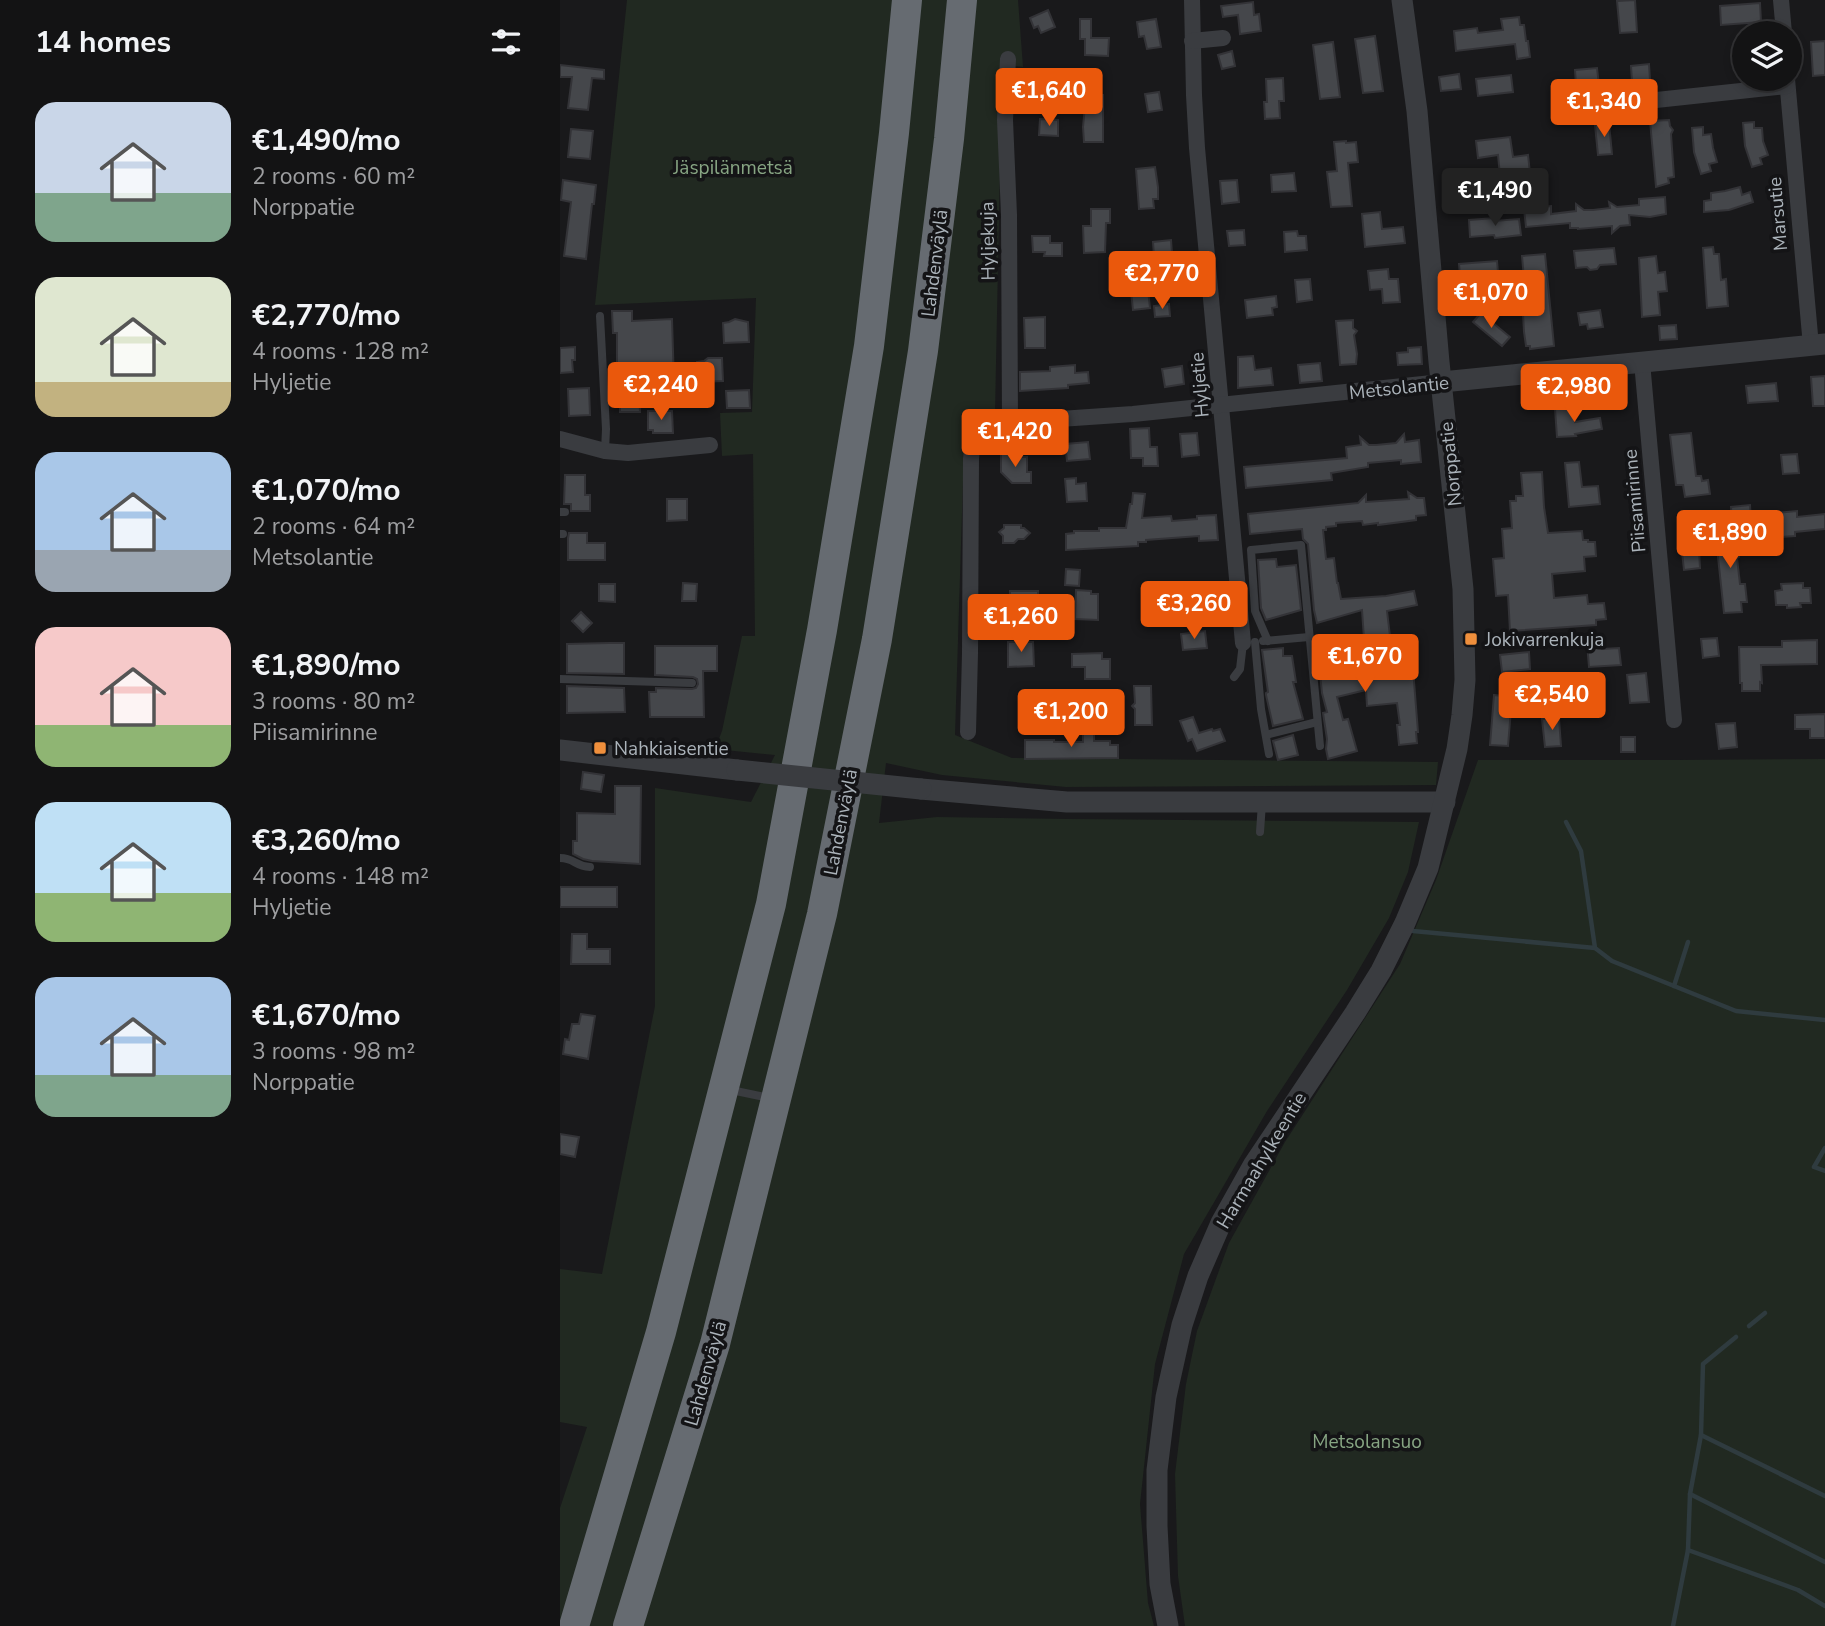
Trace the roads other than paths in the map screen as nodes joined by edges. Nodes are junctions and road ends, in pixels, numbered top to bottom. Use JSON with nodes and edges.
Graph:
{"nodes":[{"id":1,"x":907,"y":0,"type":"edge"},
{"id":2,"x":962,"y":0,"type":"edge"},
{"id":3,"x":1192,"y":0,"type":"edge"},
{"id":4,"x":1402,"y":0,"type":"edge"},
{"id":5,"x":1782,"y":0,"type":"edge"},
{"id":6,"x":1783,"y":21,"type":"edge"},
{"id":7,"x":1223,"y":38,"type":"dead end"},
{"id":8,"x":1192,"y":41,"type":"junction"},
{"id":9,"x":1009,"y":59,"type":"dead end"},
{"id":10,"x":1732,"y":89,"type":"edge"},
{"id":11,"x":1788,"y":91,"type":"edge"},
{"id":12,"x":1591,"y":107,"type":"dead end"},
{"id":13,"x":600,"y":316,"type":"dead end"},
{"id":14,"x":1818,"y":345,"type":"edge"},
{"id":15,"x":1642,"y":362,"type":"junction"},
{"id":16,"x":1441,"y":382,"type":"junction"},
{"id":17,"x":1221,"y":405,"type":"junction"},
{"id":18,"x":1010,"y":422,"type":"junction"},
{"id":19,"x":560,"y":439,"type":"edge"},
{"id":20,"x":710,"y":445,"type":"dead end"},
{"id":21,"x":604,"y":451,"type":"junction"},
{"id":22,"x":1309,"y":637,"type":"junction"},
{"id":23,"x":1268,"y":641,"type":"junction"},
{"id":24,"x":1249,"y":642,"type":"junction"},
{"id":25,"x":1234,"y":677,"type":"dead end"},
{"id":26,"x":560,"y":679,"type":"edge"},
{"id":27,"x":692,"y":683,"type":"dead end"},
{"id":28,"x":1674,"y":720,"type":"dead end"},
{"id":29,"x":1317,"y":722,"type":"junction"},
{"id":30,"x":968,"y":732,"type":"dead end"},
{"id":31,"x":1266,"y":735,"type":"junction"},
{"id":32,"x":1320,"y":746,"type":"dead end"},
{"id":33,"x":560,"y":750,"type":"edge"},
{"id":34,"x":1269,"y":754,"type":"dead end"},
{"id":35,"x":1445,"y":802,"type":"junction"},
{"id":36,"x":1262,"y":803,"type":"junction"},
{"id":37,"x":1260,"y":832,"type":"dead end"},
{"id":38,"x":560,"y":858,"type":"edge"},
{"id":39,"x":590,"y":866,"type":"dead end"},
{"id":40,"x":723,"y":1088,"type":"junction"},
{"id":41,"x":776,"y":1100,"type":"junction"},
{"id":42,"x":574,"y":1626,"type":"edge"},
{"id":43,"x":628,"y":1626,"type":"edge"},
{"id":44,"x":1168,"y":1626,"type":"edge"}],
"edges":[{"from":1,"to":40,"type":"highway"},
{"from":2,"to":41,"type":"highway","name":"Lahdenväylä"},
{"from":3,"to":8,"type":"street","name":"Hyljetie"},
{"from":4,"to":16,"type":"street","name":"Norppatie"},
{"from":5,"to":6,"type":"street"},
{"from":7,"to":8,"type":"street"},
{"from":8,"to":17,"type":"street","name":"Hyljetie"},
{"from":9,"to":18,"type":"street","name":"Hyljekuja"},
{"from":10,"to":12,"type":"street"},
{"from":11,"to":14,"type":"street","name":"Marsutie"},
{"from":13,"to":21,"type":"lane"},
{"from":14,"to":15,"type":"street","name":"Metsolantie"},
{"from":15,"to":16,"type":"street","name":"Metsolantie"},
{"from":15,"to":28,"type":"street","name":"Piisamirinne"},
{"from":16,"to":17,"type":"street","name":"Metsolantie"},
{"from":16,"to":35,"type":"street","name":"Norppatie"},
{"from":17,"to":18,"type":"street","name":"Metsolantie"},
{"from":17,"to":24,"type":"street","name":"Hyljetie"},
{"from":18,"to":30,"type":"street","name":"Metsolantie"},
{"from":19,"to":21,"type":"street"},
{"from":20,"to":21,"type":"street"},
{"from":22,"to":23,"type":"lane"},
{"from":22,"to":23,"type":"lane"},
{"from":22,"to":29,"type":"lane"},
{"from":23,"to":24,"type":"lane"},
{"from":24,"to":25,"type":"lane"},
{"from":24,"to":31,"type":"lane"},
{"from":26,"to":27,"type":"lane"},
{"from":29,"to":31,"type":"lane"},
{"from":29,"to":32,"type":"lane"},
{"from":31,"to":34,"type":"lane"},
{"from":33,"to":36,"type":"street","bridge":true},
{"from":35,"to":36,"type":"street"},
{"from":35,"to":44,"type":"street","name":"Harmaahylkeentie"},
{"from":36,"to":37,"type":"lane"},
{"from":38,"to":39,"type":"lane"},
{"from":40,"to":41,"type":"lane"},
{"from":40,"to":42,"type":"highway"},
{"from":41,"to":43,"type":"highway","name":"Lahdenväylä"}]}
